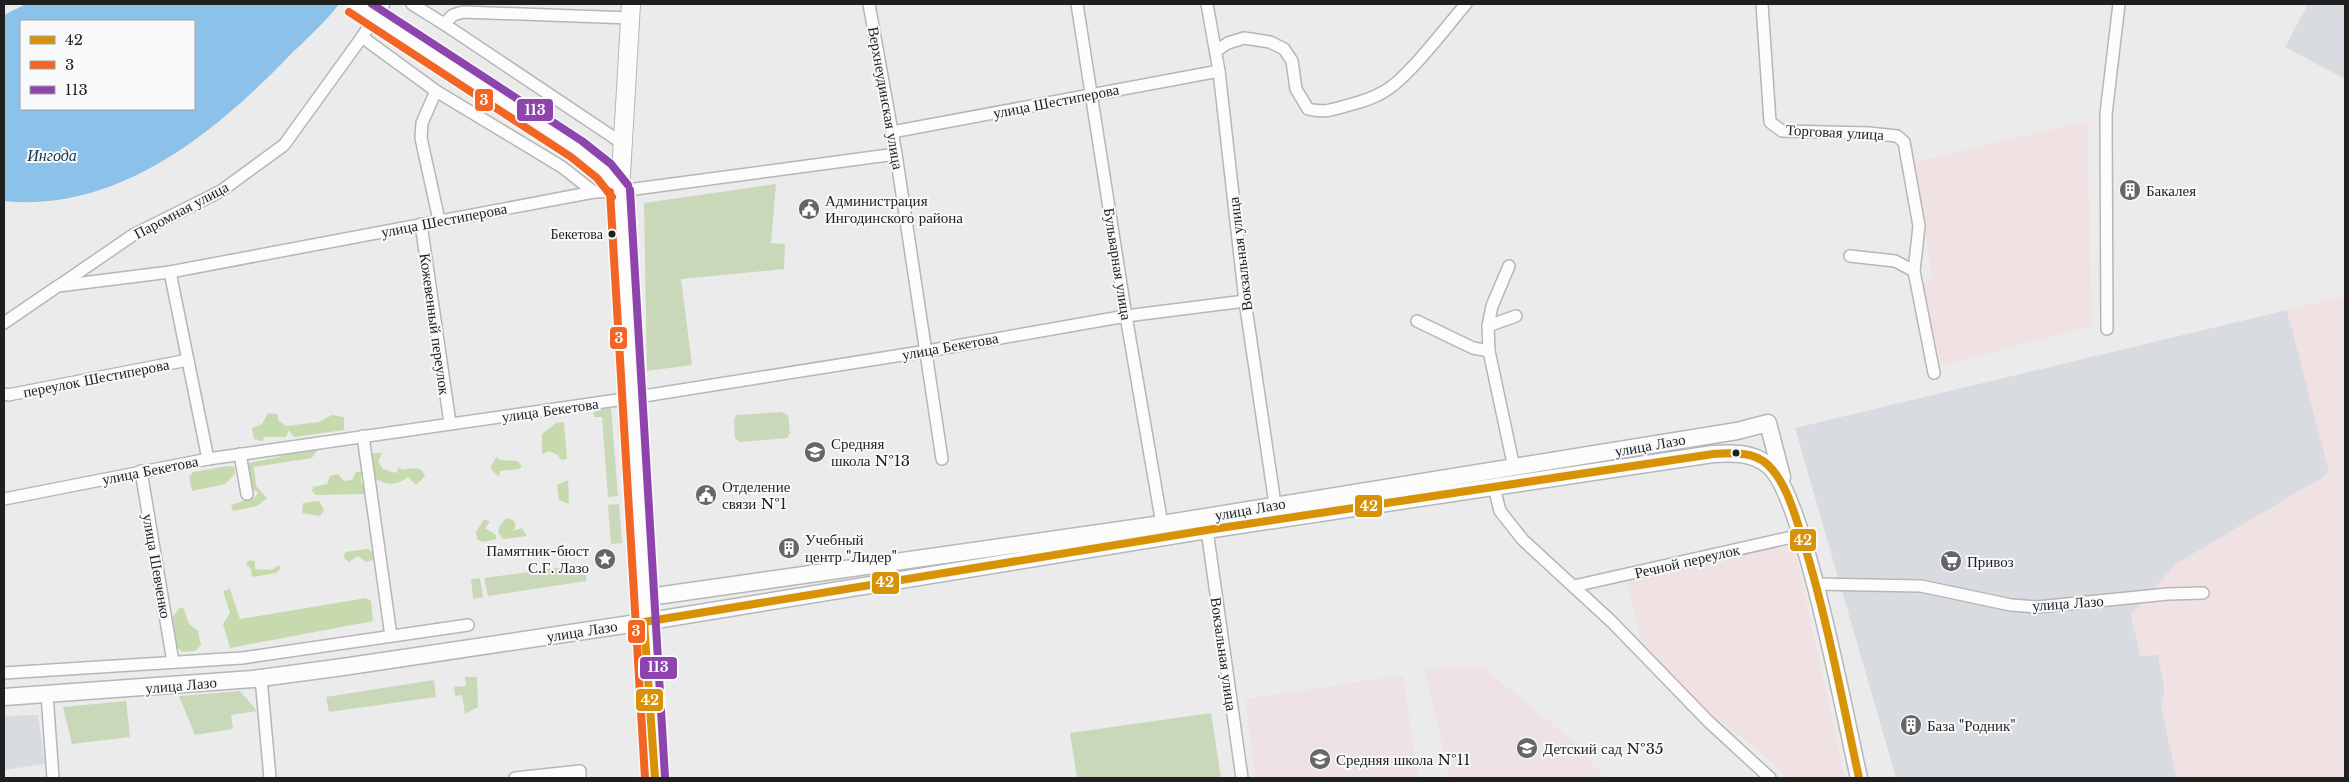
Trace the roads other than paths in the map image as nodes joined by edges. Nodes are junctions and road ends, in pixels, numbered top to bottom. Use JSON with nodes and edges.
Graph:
{"nodes":[{"id":1,"x":354,"y":4,"type":"edge"},
{"id":2,"x":384,"y":4,"type":"edge"},
{"id":3,"x":412,"y":4,"type":"edge"},
{"id":4,"x":869,"y":4,"type":"edge"},
{"id":5,"x":1077,"y":4,"type":"edge"},
{"id":6,"x":1208,"y":4,"type":"edge"},
{"id":7,"x":1466,"y":4,"type":"edge"},
{"id":8,"x":1762,"y":4,"type":"edge"},
{"id":9,"x":2119,"y":4,"type":"edge"},
{"id":10,"x":630,"y":11,"type":"edge"},
{"id":11,"x":444,"y":24,"type":"junction"},
{"id":12,"x":362,"y":38,"type":"junction"},
{"id":13,"x":1216,"y":51,"type":"junction"},
{"id":14,"x":1219,"y":71,"type":"junction"},
{"id":15,"x":436,"y":91,"type":"junction"},
{"id":16,"x":1091,"y":95,"type":"junction"},
{"id":17,"x":892,"y":132,"type":"junction"},
{"id":18,"x":622,"y":143,"type":"junction"},
{"id":19,"x":896,"y":154,"type":"junction"},
{"id":20,"x":620,"y":190,"type":"junction"},
{"id":21,"x":594,"y":192,"type":"junction"},
{"id":22,"x":439,"y":220,"type":"junction"},
{"id":23,"x":421,"y":224,"type":"junction"},
{"id":24,"x":1850,"y":256,"type":"dead end"},
{"id":25,"x":1509,"y":266,"type":"dead end"},
{"id":26,"x":1914,"y":271,"type":"junction"},
{"id":27,"x":170,"y":272,"type":"junction"},
{"id":28,"x":58,"y":286,"type":"junction"},
{"id":29,"x":1245,"y":301,"type":"junction"},
{"id":30,"x":1126,"y":316,"type":"junction"},
{"id":31,"x":1516,"y":316,"type":"dead end"},
{"id":32,"x":1417,"y":321,"type":"dead end"},
{"id":33,"x":4,"y":323,"type":"edge"},
{"id":34,"x":1488,"y":326,"type":"junction"},
{"id":35,"x":2107,"y":329,"type":"dead end"},
{"id":36,"x":927,"y":351,"type":"junction"},
{"id":37,"x":1489,"y":351,"type":"junction"},
{"id":38,"x":188,"y":360,"type":"junction"},
{"id":39,"x":1934,"y":373,"type":"dead end"},
{"id":40,"x":4,"y":394,"type":"edge"},
{"id":41,"x":631,"y":398,"type":"junction"},
{"id":42,"x":450,"y":423,"type":"junction"},
{"id":43,"x":363,"y":436,"type":"junction"},
{"id":44,"x":240,"y":454,"type":"junction"},
{"id":45,"x":208,"y":459,"type":"junction"},
{"id":46,"x":942,"y":460,"type":"dead end"},
{"id":47,"x":1514,"y":468,"type":"junction"},
{"id":48,"x":141,"y":471,"type":"junction"},
{"id":49,"x":1494,"y":487,"type":"junction"},
{"id":50,"x":1786,"y":489,"type":"junction"},
{"id":51,"x":247,"y":494,"type":"dead end"},
{"id":52,"x":4,"y":499,"type":"edge"},
{"id":53,"x":1275,"y":504,"type":"junction"},
{"id":54,"x":1162,"y":524,"type":"junction"},
{"id":55,"x":1208,"y":530,"type":"junction"},
{"id":56,"x":1801,"y":534,"type":"junction"},
{"id":57,"x":1814,"y":584,"type":"junction"},
{"id":58,"x":1574,"y":586,"type":"junction"},
{"id":59,"x":2203,"y":593,"type":"dead end"},
{"id":60,"x":642,"y":598,"type":"junction"},
{"id":61,"x":644,"y":622,"type":"junction"},
{"id":62,"x":468,"y":625,"type":"dead end"},
{"id":63,"x":391,"y":636,"type":"junction"},
{"id":64,"x":173,"y":662,"type":"junction"},
{"id":65,"x":4,"y":673,"type":"edge"},
{"id":66,"x":261,"y":678,"type":"junction"},
{"id":67,"x":47,"y":694,"type":"junction"},
{"id":68,"x":4,"y":697,"type":"edge"},
{"id":69,"x":52,"y":778,"type":"edge"},
{"id":70,"x":270,"y":778,"type":"edge"},
{"id":71,"x":515,"y":778,"type":"edge"},
{"id":72,"x":580,"y":778,"type":"edge"},
{"id":73,"x":655,"y":778,"type":"edge"},
{"id":74,"x":1242,"y":778,"type":"edge"},
{"id":75,"x":1770,"y":778,"type":"edge"},
{"id":76,"x":1859,"y":778,"type":"edge"}],
"edges":[{"from":1,"to":20,"type":"main road","bridge":true},
{"from":2,"to":12,"type":"street","name":"Паромная улица"},
{"from":3,"to":11,"type":"street"},
{"from":4,"to":17,"type":"street","name":"Верхнеудинская улица"},
{"from":5,"to":16,"type":"street","name":"Бульварная улица"},
{"from":6,"to":13,"type":"street","name":"Вокзальная улица"},
{"from":7,"to":13,"type":"street"},
{"from":8,"to":26,"type":"street","name":"Торговая улица"},
{"from":9,"to":35,"type":"street"},
{"from":10,"to":11,"type":"street"},
{"from":10,"to":18,"type":"main road"},
{"from":11,"to":18,"type":"street"},
{"from":12,"to":15,"type":"street"},
{"from":12,"to":28,"type":"street","name":"Паромная улица"},
{"from":13,"to":14,"type":"street","name":"Вокзальная улица"},
{"from":14,"to":16,"type":"street","name":"улица Шестиперова"},
{"from":14,"to":29,"type":"street","name":"Вокзальная улица"},
{"from":15,"to":21,"type":"street"},
{"from":15,"to":22,"type":"street"},
{"from":16,"to":17,"type":"street","name":"улица Шестиперова"},
{"from":16,"to":30,"type":"street","name":"Бульварная улица"},
{"from":17,"to":19,"type":"street","name":"Верхнеудинская улица"},
{"from":18,"to":20,"type":"main road"},
{"from":19,"to":20,"type":"street","name":"улица Шестиперова"},
{"from":19,"to":36,"type":"street","name":"Верхнеудинская улица"},
{"from":20,"to":21,"type":"street","name":"улица Шестиперова"},
{"from":20,"to":41,"type":"main road"},
{"from":21,"to":22,"type":"street","name":"улица Шестиперова"},
{"from":22,"to":23,"type":"street","name":"улица Шестиперова"},
{"from":23,"to":27,"type":"street","name":"улица Шестиперова"},
{"from":23,"to":42,"type":"street","name":"Кожевенный переулок"},
{"from":24,"to":26,"type":"street"},
{"from":25,"to":34,"type":"street"},
{"from":26,"to":39,"type":"street","name":"Торговая улица"},
{"from":27,"to":28,"type":"street","name":"улица Шестиперова"},
{"from":27,"to":38,"type":"street"},
{"from":28,"to":33,"type":"street","name":"улица Шестиперова"},
{"from":29,"to":30,"type":"street","name":"улица Бекетова"},
{"from":29,"to":53,"type":"street","name":"Вокзальная улица"},
{"from":30,"to":36,"type":"street","name":"улица Бекетова"},
{"from":30,"to":54,"type":"street","name":"Бульварная улица"},
{"from":31,"to":34,"type":"street"},
{"from":32,"to":37,"type":"street"},
{"from":34,"to":37,"type":"street"},
{"from":36,"to":41,"type":"street","name":"улица Бекетова"},
{"from":36,"to":46,"type":"street","name":"Верхнеудинская улица"},
{"from":37,"to":47,"type":"street"},
{"from":38,"to":40,"type":"street","name":"переулок Шестиперова"},
{"from":38,"to":45,"type":"street"},
{"from":41,"to":42,"type":"street","name":"улица Бекетова"},
{"from":41,"to":60,"type":"main road"},
{"from":42,"to":43,"type":"street","name":"улица Бекетова"},
{"from":43,"to":44,"type":"street","name":"улица Бекетова"},
{"from":43,"to":63,"type":"street"},
{"from":44,"to":45,"type":"street","name":"улица Бекетова"},
{"from":44,"to":51,"type":"street"},
{"from":45,"to":48,"type":"street","name":"улица Бекетова"},
{"from":47,"to":50,"type":"main road","name":"улица Лазо"},
{"from":47,"to":53,"type":"main road","name":"улица Лазо"},
{"from":48,"to":52,"type":"street","name":"улица Бекетова"},
{"from":48,"to":64,"type":"street","name":"улица Шевченко"},
{"from":49,"to":50,"type":"main road","name":"улица Лазо"},
{"from":49,"to":55,"type":"main road","name":"улица Лазо"},
{"from":49,"to":58,"type":"street"},
{"from":50,"to":56,"type":"main road","name":"улица Лазо"},
{"from":53,"to":54,"type":"main road","name":"улица Лазо"},
{"from":54,"to":60,"type":"main road","name":"улица Лазо"},
{"from":55,"to":61,"type":"main road","name":"улица Лазо"},
{"from":55,"to":74,"type":"street","name":"Вокзальная улица"},
{"from":56,"to":57,"type":"main road","name":"улица Лазо"},
{"from":56,"to":58,"type":"street","name":"Речной переулок"},
{"from":57,"to":59,"type":"street","name":"улица Лазо"},
{"from":57,"to":76,"type":"main road","name":"улица Лазо"},
{"from":58,"to":75,"type":"street"},
{"from":60,"to":61,"type":"main road"},
{"from":61,"to":66,"type":"main road","name":"улица Лазо"},
{"from":61,"to":73,"type":"main road"},
{"from":62,"to":63,"type":"street"},
{"from":63,"to":64,"type":"street"},
{"from":64,"to":65,"type":"street"},
{"from":66,"to":67,"type":"main road","name":"улица Лазо"},
{"from":66,"to":70,"type":"street"},
{"from":67,"to":68,"type":"main road","name":"улица Лазо"},
{"from":67,"to":69,"type":"street"},
{"from":71,"to":72,"type":"street"}]}
